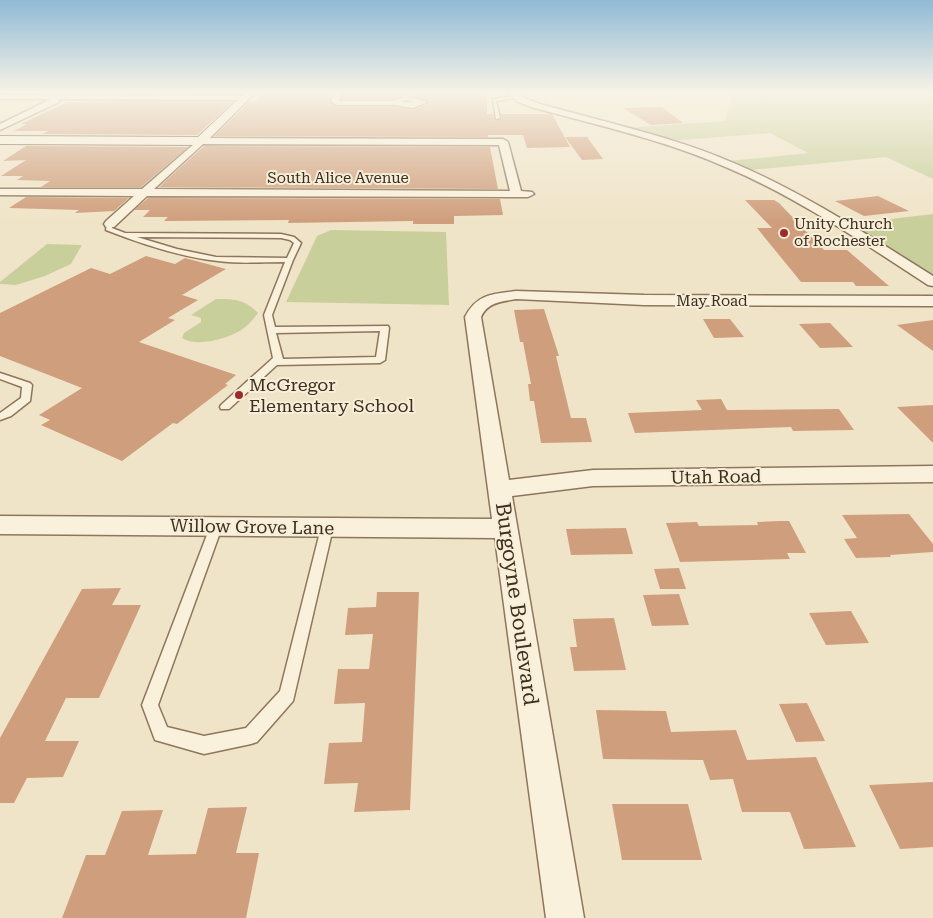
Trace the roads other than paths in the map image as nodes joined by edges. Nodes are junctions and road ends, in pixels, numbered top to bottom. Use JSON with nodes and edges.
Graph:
{"nodes":[{"id":1,"x":207,"y":135,"type":"edge"},
{"id":2,"x":636,"y":135,"type":"edge"},
{"id":3,"x":0,"y":140,"type":"edge"},
{"id":4,"x":201,"y":141,"type":"junction"},
{"id":5,"x":0,"y":192,"type":"edge"},
{"id":6,"x":147,"y":192,"type":"junction"},
{"id":7,"x":516,"y":194,"type":"junction"},
{"id":8,"x":528,"y":194,"type":"dead end"},
{"id":9,"x":110,"y":224,"type":"joint"},
{"id":10,"x":125,"y":235,"type":"junction"},
{"id":11,"x":289,"y":260,"type":"junction"},
{"id":12,"x":933,"y":282,"type":"edge"},
{"id":13,"x":490,"y":299,"type":"joint"},
{"id":14,"x":933,"y":301,"type":"edge"},
{"id":15,"x":272,"y":330,"type":"junction"},
{"id":16,"x":275,"y":362,"type":"junction"},
{"id":17,"x":0,"y":376,"type":"edge"},
{"id":18,"x":225,"y":407,"type":"dead end"},
{"id":19,"x":0,"y":417,"type":"edge"},
{"id":20,"x":933,"y":474,"type":"edge"},
{"id":21,"x":500,"y":489,"type":"junction"},
{"id":22,"x":0,"y":525,"type":"edge"},
{"id":23,"x":216,"y":527,"type":"junction"},
{"id":24,"x":327,"y":528,"type":"junction"},
{"id":25,"x":504,"y":529,"type":"junction"},
{"id":26,"x":565,"y":918,"type":"edge"}],
"edges":[{"from":1,"to":4,"type":"street"},
{"from":2,"to":12,"type":"street"},
{"from":3,"to":4,"type":"street"},
{"from":4,"to":6,"type":"street"},
{"from":4,"to":7,"type":"street"},
{"from":5,"to":6,"type":"street","name":"South Alice Avenue"},
{"from":6,"to":7,"type":"street","name":"South Alice Avenue"},
{"from":6,"to":9,"type":"street"},
{"from":7,"to":8,"type":"street","name":"South Alice Avenue"},
{"from":9,"to":10,"type":"lane"},
{"from":10,"to":11,"type":"lane"},
{"from":10,"to":11,"type":"lane"},
{"from":11,"to":15,"type":"lane"},
{"from":13,"to":14,"type":"street","name":"May Road"},
{"from":13,"to":21,"type":"street","name":"Burgoyne Boulevard"},
{"from":15,"to":16,"type":"lane"},
{"from":15,"to":16,"type":"lane"},
{"from":16,"to":18,"type":"lane"},
{"from":17,"to":19,"type":"lane"},
{"from":20,"to":21,"type":"street","name":"Utah Road"},
{"from":21,"to":25,"type":"street","name":"Burgoyne Boulevard"},
{"from":22,"to":23,"type":"street","name":"Willow Grove Lane"},
{"from":23,"to":24,"type":"street","name":"Willow Grove Lane"},
{"from":23,"to":24,"type":"lane"},
{"from":24,"to":25,"type":"street","name":"Willow Grove Lane"},
{"from":25,"to":26,"type":"street","name":"Burgoyne Boulevard"}]}
